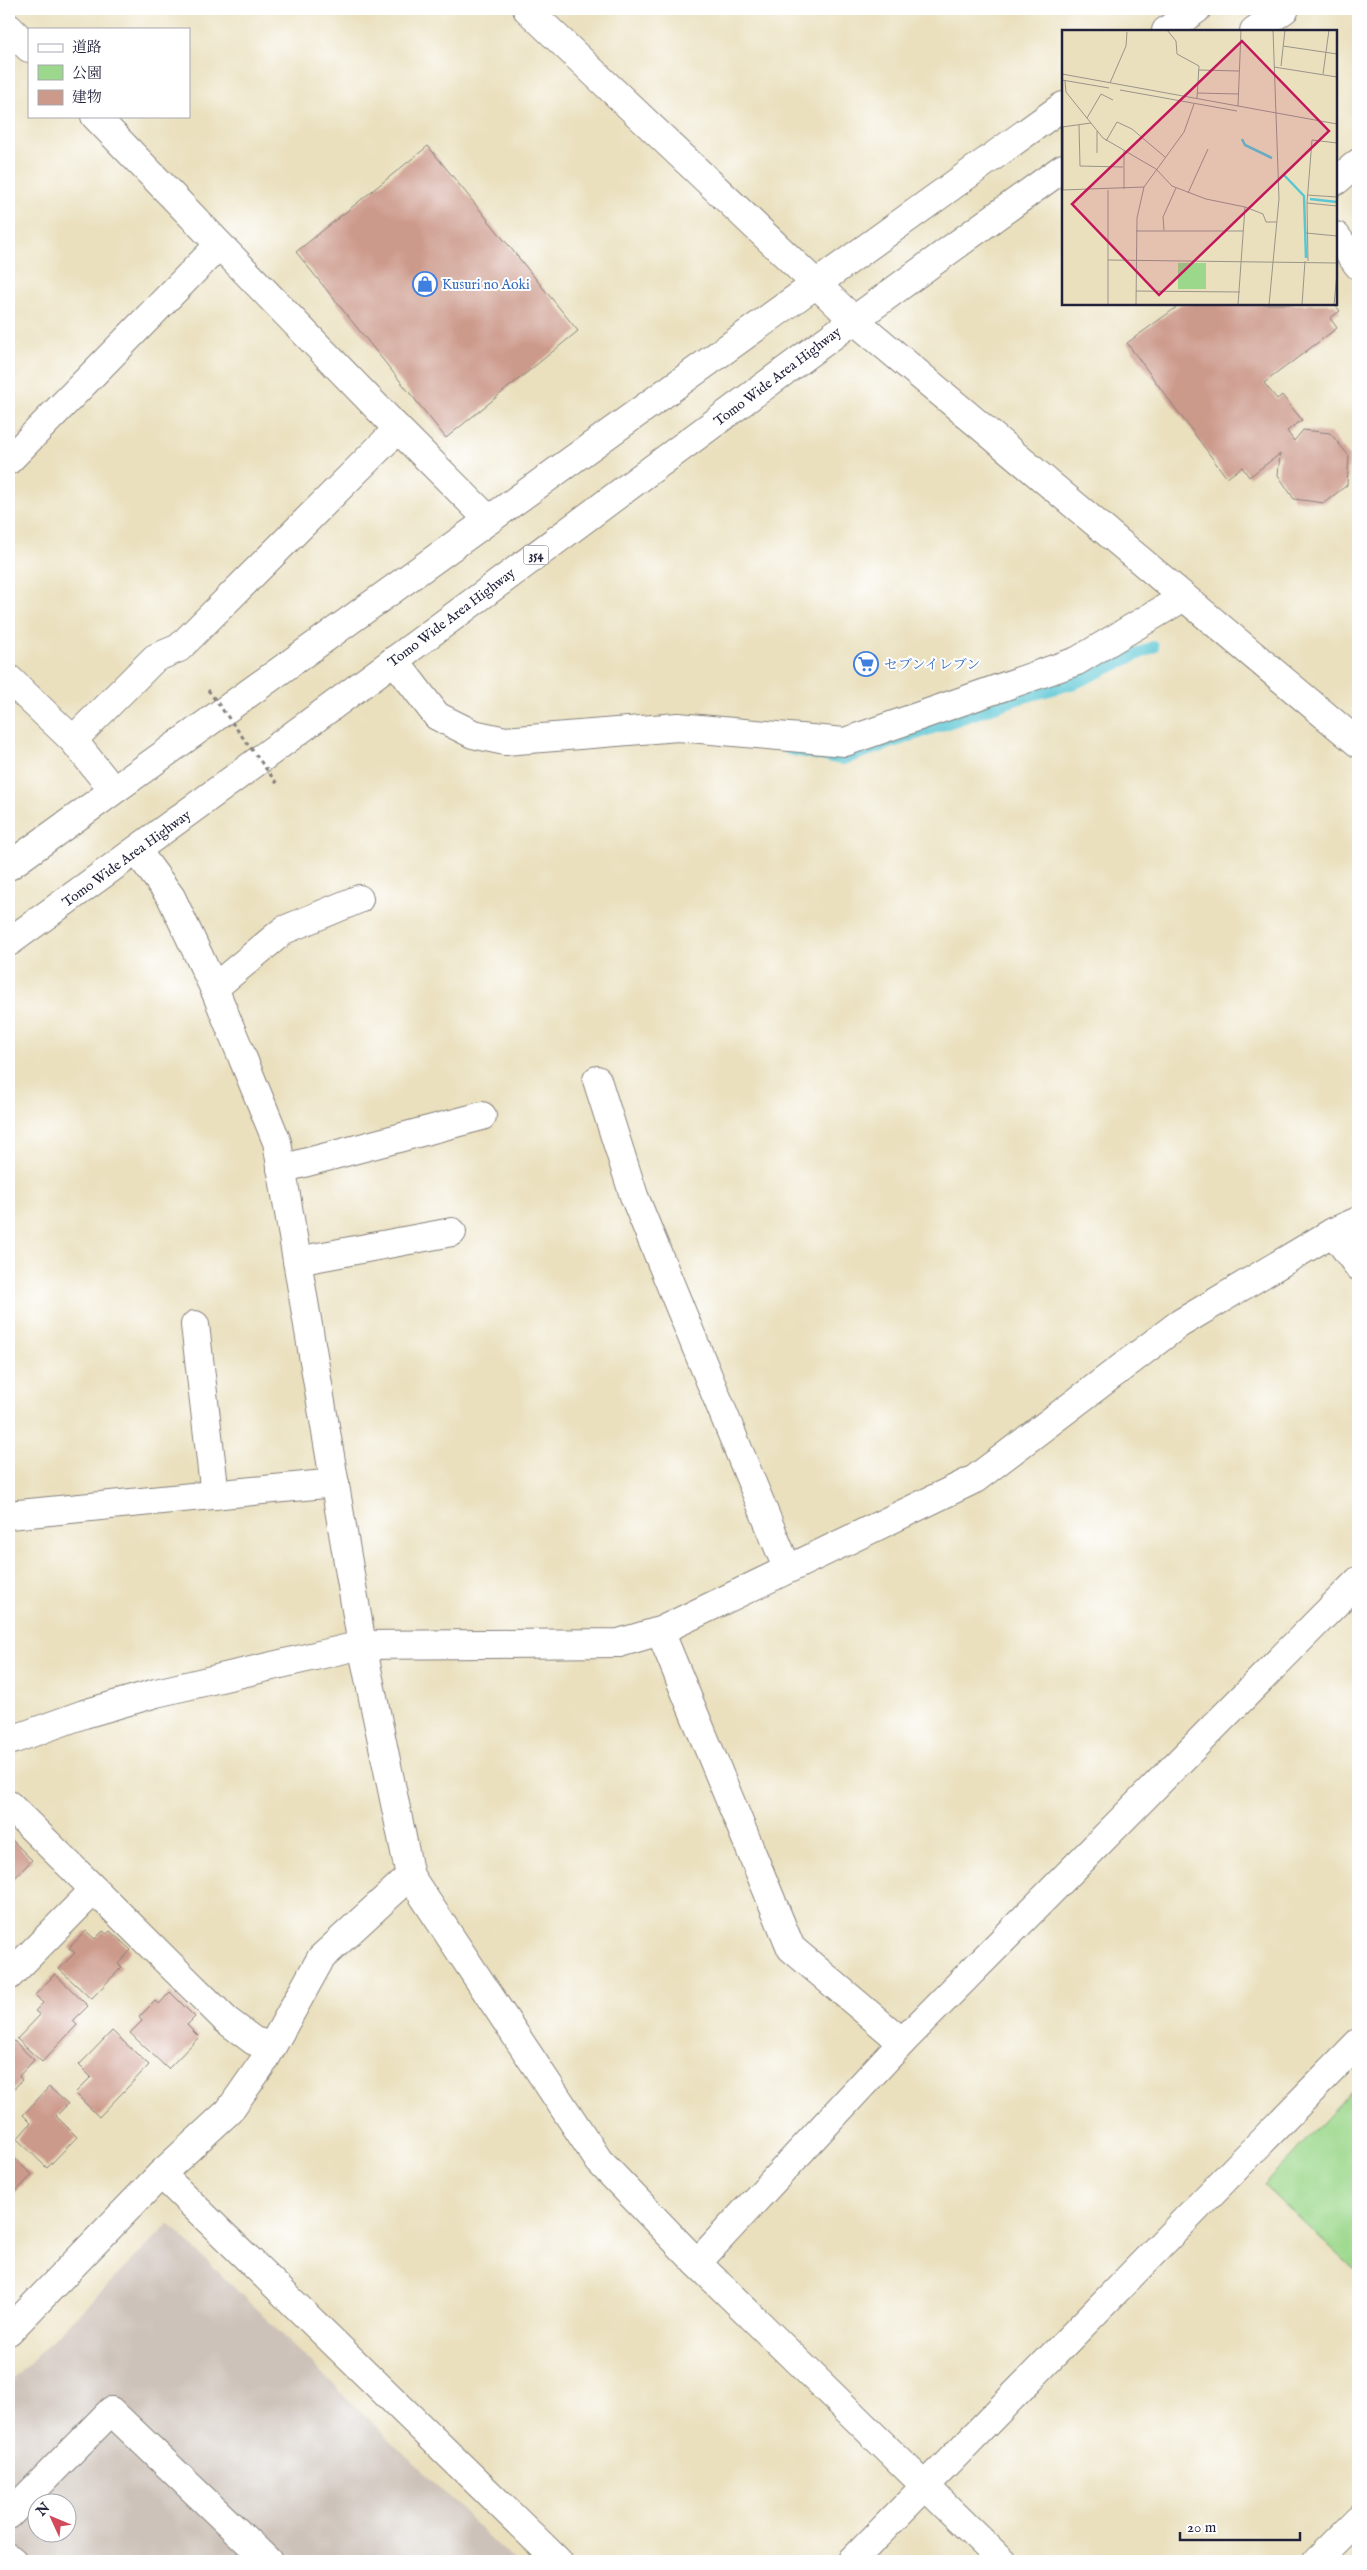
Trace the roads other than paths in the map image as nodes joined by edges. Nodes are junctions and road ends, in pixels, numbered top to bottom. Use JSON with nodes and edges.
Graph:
{"nodes":[{"id":1,"x":526,"y":9,"type":"edge"},
{"id":2,"x":1197,"y":9,"type":"edge"},
{"id":3,"x":1285,"y":9,"type":"edge"},
{"id":4,"x":9,"y":28,"type":"edge"},
{"id":5,"x":1167,"y":30,"type":"edge"},
{"id":6,"x":1255,"y":30,"type":"edge"},
{"id":7,"x":28,"y":47,"type":"edge"},
{"id":8,"x":1062,"y":107,"type":"edge"},
{"id":9,"x":97,"y":118,"type":"edge"},
{"id":10,"x":1358,"y":163,"type":"edge"},
{"id":11,"x":1062,"y":169,"type":"edge"},
{"id":12,"x":1337,"y":180,"type":"edge"},
{"id":13,"x":1337,"y":237,"type":"edge"},
{"id":14,"x":219,"y":244,"type":"junction"},
{"id":15,"x":1358,"y":264,"type":"edge"},
{"id":16,"x":816,"y":286,"type":"junction"},
{"id":17,"x":853,"y":319,"type":"junction"},
{"id":18,"x":398,"y":430,"type":"junction"},
{"id":19,"x":9,"y":460,"type":"edge"},
{"id":20,"x":489,"y":520,"type":"junction"},
{"id":21,"x":1184,"y":597,"type":"junction"},
{"id":22,"x":394,"y":660,"type":"junction"},
{"id":23,"x":9,"y":679,"type":"edge"},
{"id":24,"x":73,"y":740,"type":"junction"},
{"id":25,"x":1358,"y":743,"type":"edge"},
{"id":26,"x":113,"y":790,"type":"junction"},
{"id":27,"x":137,"y":850,"type":"junction"},
{"id":28,"x":9,"y":866,"type":"edge"},
{"id":29,"x":359,"y":899,"type":"dead end"},
{"id":30,"x":9,"y":942,"type":"edge"},
{"id":31,"x":214,"y":988,"type":"junction"},
{"id":32,"x":597,"y":1080,"type":"dead end"},
{"id":33,"x":482,"y":1116,"type":"dead end"},
{"id":34,"x":282,"y":1168,"type":"junction"},
{"id":35,"x":1358,"y":1221,"type":"edge"},
{"id":36,"x":452,"y":1232,"type":"dead end"},
{"id":37,"x":1333,"y":1232,"type":"junction"},
{"id":38,"x":298,"y":1261,"type":"junction"},
{"id":39,"x":1358,"y":1266,"type":"edge"},
{"id":40,"x":195,"y":1325,"type":"dead end"},
{"id":41,"x":335,"y":1483,"type":"junction"},
{"id":42,"x":215,"y":1495,"type":"junction"},
{"id":43,"x":9,"y":1515,"type":"edge"},
{"id":44,"x":787,"y":1568,"type":"junction"},
{"id":45,"x":1358,"y":1581,"type":"edge"},
{"id":46,"x":660,"y":1631,"type":"junction"},
{"id":47,"x":362,"y":1645,"type":"junction"},
{"id":48,"x":9,"y":1741,"type":"edge"},
{"id":49,"x":9,"y":1805,"type":"edge"},
{"id":50,"x":410,"y":1876,"type":"junction"},
{"id":51,"x":94,"y":1890,"type":"junction"},
{"id":52,"x":9,"y":1976,"type":"edge"},
{"id":53,"x":902,"y":2042,"type":"junction"},
{"id":54,"x":1358,"y":2043,"type":"edge"},
{"id":55,"x":272,"y":2046,"type":"junction"},
{"id":56,"x":161,"y":2174,"type":"junction"},
{"id":57,"x":697,"y":2263,"type":"junction"},
{"id":58,"x":9,"y":2330,"type":"edge"},
{"id":59,"x":923,"y":2487,"type":"junction"},
{"id":60,"x":9,"y":2515,"type":"edge"},
{"id":61,"x":1358,"y":2519,"type":"edge"},
{"id":62,"x":9,"y":2558,"type":"edge"},
{"id":63,"x":12,"y":2561,"type":"edge"},
{"id":64,"x":268,"y":2561,"type":"edge"},
{"id":65,"x":558,"y":2561,"type":"edge"},
{"id":66,"x":852,"y":2561,"type":"edge"},
{"id":67,"x":1002,"y":2561,"type":"edge"},
{"id":68,"x":1316,"y":2561,"type":"edge"}],
"edges":[{"from":1,"to":16,"type":"main road"},
{"from":2,"to":5,"type":"main road"},
{"from":3,"to":6,"type":"main road"},
{"from":4,"to":7,"type":"main road"},
{"from":8,"to":16,"type":"main road"},
{"from":9,"to":14,"type":"main road"},
{"from":10,"to":12,"type":"main road"},
{"from":11,"to":17,"type":"main road","name":"Tomo Wide Area Highway","number":"354"},
{"from":13,"to":15,"type":"main road"},
{"from":14,"to":18,"type":"main road"},
{"from":14,"to":19,"type":"main road"},
{"from":16,"to":17,"type":"main road"},
{"from":16,"to":20,"type":"main road"},
{"from":17,"to":21,"type":"main road"},
{"from":17,"to":22,"type":"main road","name":"Tomo Wide Area Highway","number":"354"},
{"from":18,"to":20,"type":"main road"},
{"from":18,"to":24,"type":"main road"},
{"from":20,"to":26,"type":"main road"},
{"from":21,"to":22,"type":"main road"},
{"from":21,"to":25,"type":"main road"},
{"from":22,"to":27,"type":"main road","name":"Tomo Wide Area Highway","number":"354"},
{"from":23,"to":24,"type":"main road"},
{"from":24,"to":26,"type":"main road"},
{"from":26,"to":28,"type":"main road"},
{"from":27,"to":30,"type":"main road","name":"Tomo Wide Area Highway","number":"354"},
{"from":27,"to":31,"type":"main road"},
{"from":29,"to":31,"type":"main road"},
{"from":31,"to":34,"type":"main road"},
{"from":32,"to":44,"type":"main road"},
{"from":33,"to":34,"type":"main road"},
{"from":34,"to":38,"type":"main road"},
{"from":35,"to":37,"type":"main road"},
{"from":36,"to":38,"type":"main road"},
{"from":37,"to":39,"type":"main road"},
{"from":37,"to":44,"type":"main road"},
{"from":38,"to":41,"type":"main road"},
{"from":40,"to":42,"type":"main road"},
{"from":41,"to":42,"type":"main road"},
{"from":41,"to":47,"type":"main road"},
{"from":42,"to":43,"type":"main road"},
{"from":44,"to":46,"type":"main road"},
{"from":45,"to":53,"type":"main road"},
{"from":46,"to":47,"type":"main road"},
{"from":46,"to":53,"type":"main road"},
{"from":47,"to":48,"type":"main road"},
{"from":47,"to":50,"type":"main road"},
{"from":49,"to":51,"type":"main road"},
{"from":50,"to":55,"type":"main road"},
{"from":50,"to":57,"type":"main road"},
{"from":51,"to":52,"type":"main road"},
{"from":51,"to":55,"type":"main road"},
{"from":53,"to":57,"type":"main road"},
{"from":54,"to":59,"type":"main road"},
{"from":55,"to":56,"type":"main road"},
{"from":56,"to":58,"type":"main road"},
{"from":56,"to":65,"type":"main road"},
{"from":57,"to":59,"type":"main road"},
{"from":59,"to":66,"type":"main road"},
{"from":59,"to":67,"type":"main road"},
{"from":60,"to":64,"type":"main road"},
{"from":61,"to":68,"type":"main road"},
{"from":62,"to":63,"type":"main road"}]}
